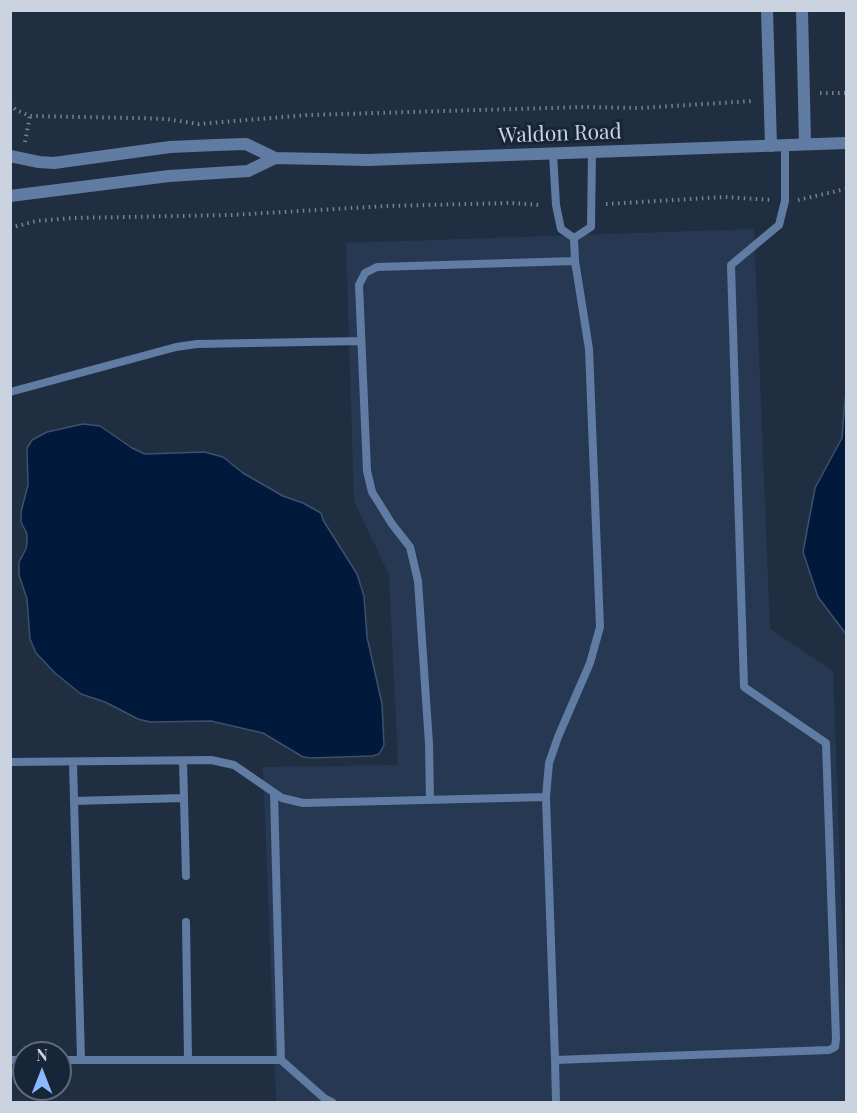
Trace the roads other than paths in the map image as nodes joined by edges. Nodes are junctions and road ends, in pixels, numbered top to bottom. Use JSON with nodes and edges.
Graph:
{"nodes":[{"id":1,"x":767,"y":10,"type":"edge"},
{"id":2,"x":801,"y":10,"type":"edge"},
{"id":3,"x":846,"y":143,"type":"edge"},
{"id":4,"x":805,"y":144,"type":"junction"},
{"id":5,"x":785,"y":145,"type":"junction"},
{"id":6,"x":771,"y":146,"type":"junction"},
{"id":7,"x":592,"y":153,"type":"junction"},
{"id":8,"x":553,"y":154,"type":"junction"},
{"id":9,"x":10,"y":156,"type":"edge"},
{"id":10,"x":275,"y":158,"type":"junction"},
{"id":11,"x":10,"y":196,"type":"edge"},
{"id":12,"x":574,"y":238,"type":"junction"},
{"id":13,"x":575,"y":261,"type":"junction"},
{"id":14,"x":361,"y":341,"type":"junction"},
{"id":15,"x":10,"y":392,"type":"edge"},
{"id":16,"x":183,"y":761,"type":"junction"},
{"id":17,"x":10,"y":762,"type":"edge"},
{"id":18,"x":72,"y":762,"type":"junction"},
{"id":19,"x":274,"y":793,"type":"junction"},
{"id":20,"x":546,"y":797,"type":"junction"},
{"id":21,"x":184,"y":798,"type":"junction"},
{"id":22,"x":430,"y":799,"type":"junction"},
{"id":23,"x":74,"y":801,"type":"junction"},
{"id":24,"x":186,"y":876,"type":"dead end"},
{"id":25,"x":186,"y":922,"type":"dead end"},
{"id":26,"x":72,"y":1060,"type":"edge"},
{"id":27,"x":81,"y":1060,"type":"junction"},
{"id":28,"x":188,"y":1060,"type":"junction"},
{"id":29,"x":281,"y":1060,"type":"junction"},
{"id":30,"x":555,"y":1060,"type":"junction"},
{"id":31,"x":332,"y":1102,"type":"edge"},
{"id":32,"x":556,"y":1102,"type":"edge"}],
"edges":[{"from":1,"to":6,"type":"street"},
{"from":2,"to":4,"type":"street"},
{"from":3,"to":4,"type":"street","name":"Waldon Road"},
{"from":4,"to":5,"type":"street","name":"Waldon Road"},
{"from":5,"to":6,"type":"street","name":"Waldon Road"},
{"from":5,"to":30,"type":"lane"},
{"from":6,"to":7,"type":"street","name":"Waldon Road"},
{"from":7,"to":8,"type":"street","name":"Waldon Road"},
{"from":7,"to":12,"type":"lane"},
{"from":8,"to":10,"type":"street","name":"Waldon Road"},
{"from":8,"to":12,"type":"lane"},
{"from":9,"to":10,"type":"street","name":"Waldon Road"},
{"from":10,"to":11,"type":"street","name":"Waldon Road"},
{"from":12,"to":13,"type":"lane"},
{"from":13,"to":14,"type":"lane"},
{"from":13,"to":20,"type":"lane"},
{"from":14,"to":15,"type":"lane"},
{"from":14,"to":22,"type":"lane"},
{"from":16,"to":18,"type":"lane"},
{"from":16,"to":19,"type":"lane"},
{"from":16,"to":21,"type":"lane"},
{"from":17,"to":18,"type":"lane"},
{"from":18,"to":23,"type":"lane"},
{"from":19,"to":22,"type":"lane"},
{"from":19,"to":29,"type":"lane"},
{"from":20,"to":22,"type":"lane"},
{"from":20,"to":30,"type":"lane"},
{"from":21,"to":23,"type":"lane"},
{"from":21,"to":24,"type":"lane"},
{"from":23,"to":27,"type":"lane"},
{"from":25,"to":28,"type":"lane"},
{"from":26,"to":27,"type":"lane"},
{"from":27,"to":28,"type":"lane"},
{"from":28,"to":29,"type":"lane"},
{"from":29,"to":31,"type":"lane"},
{"from":30,"to":32,"type":"lane"}]}
